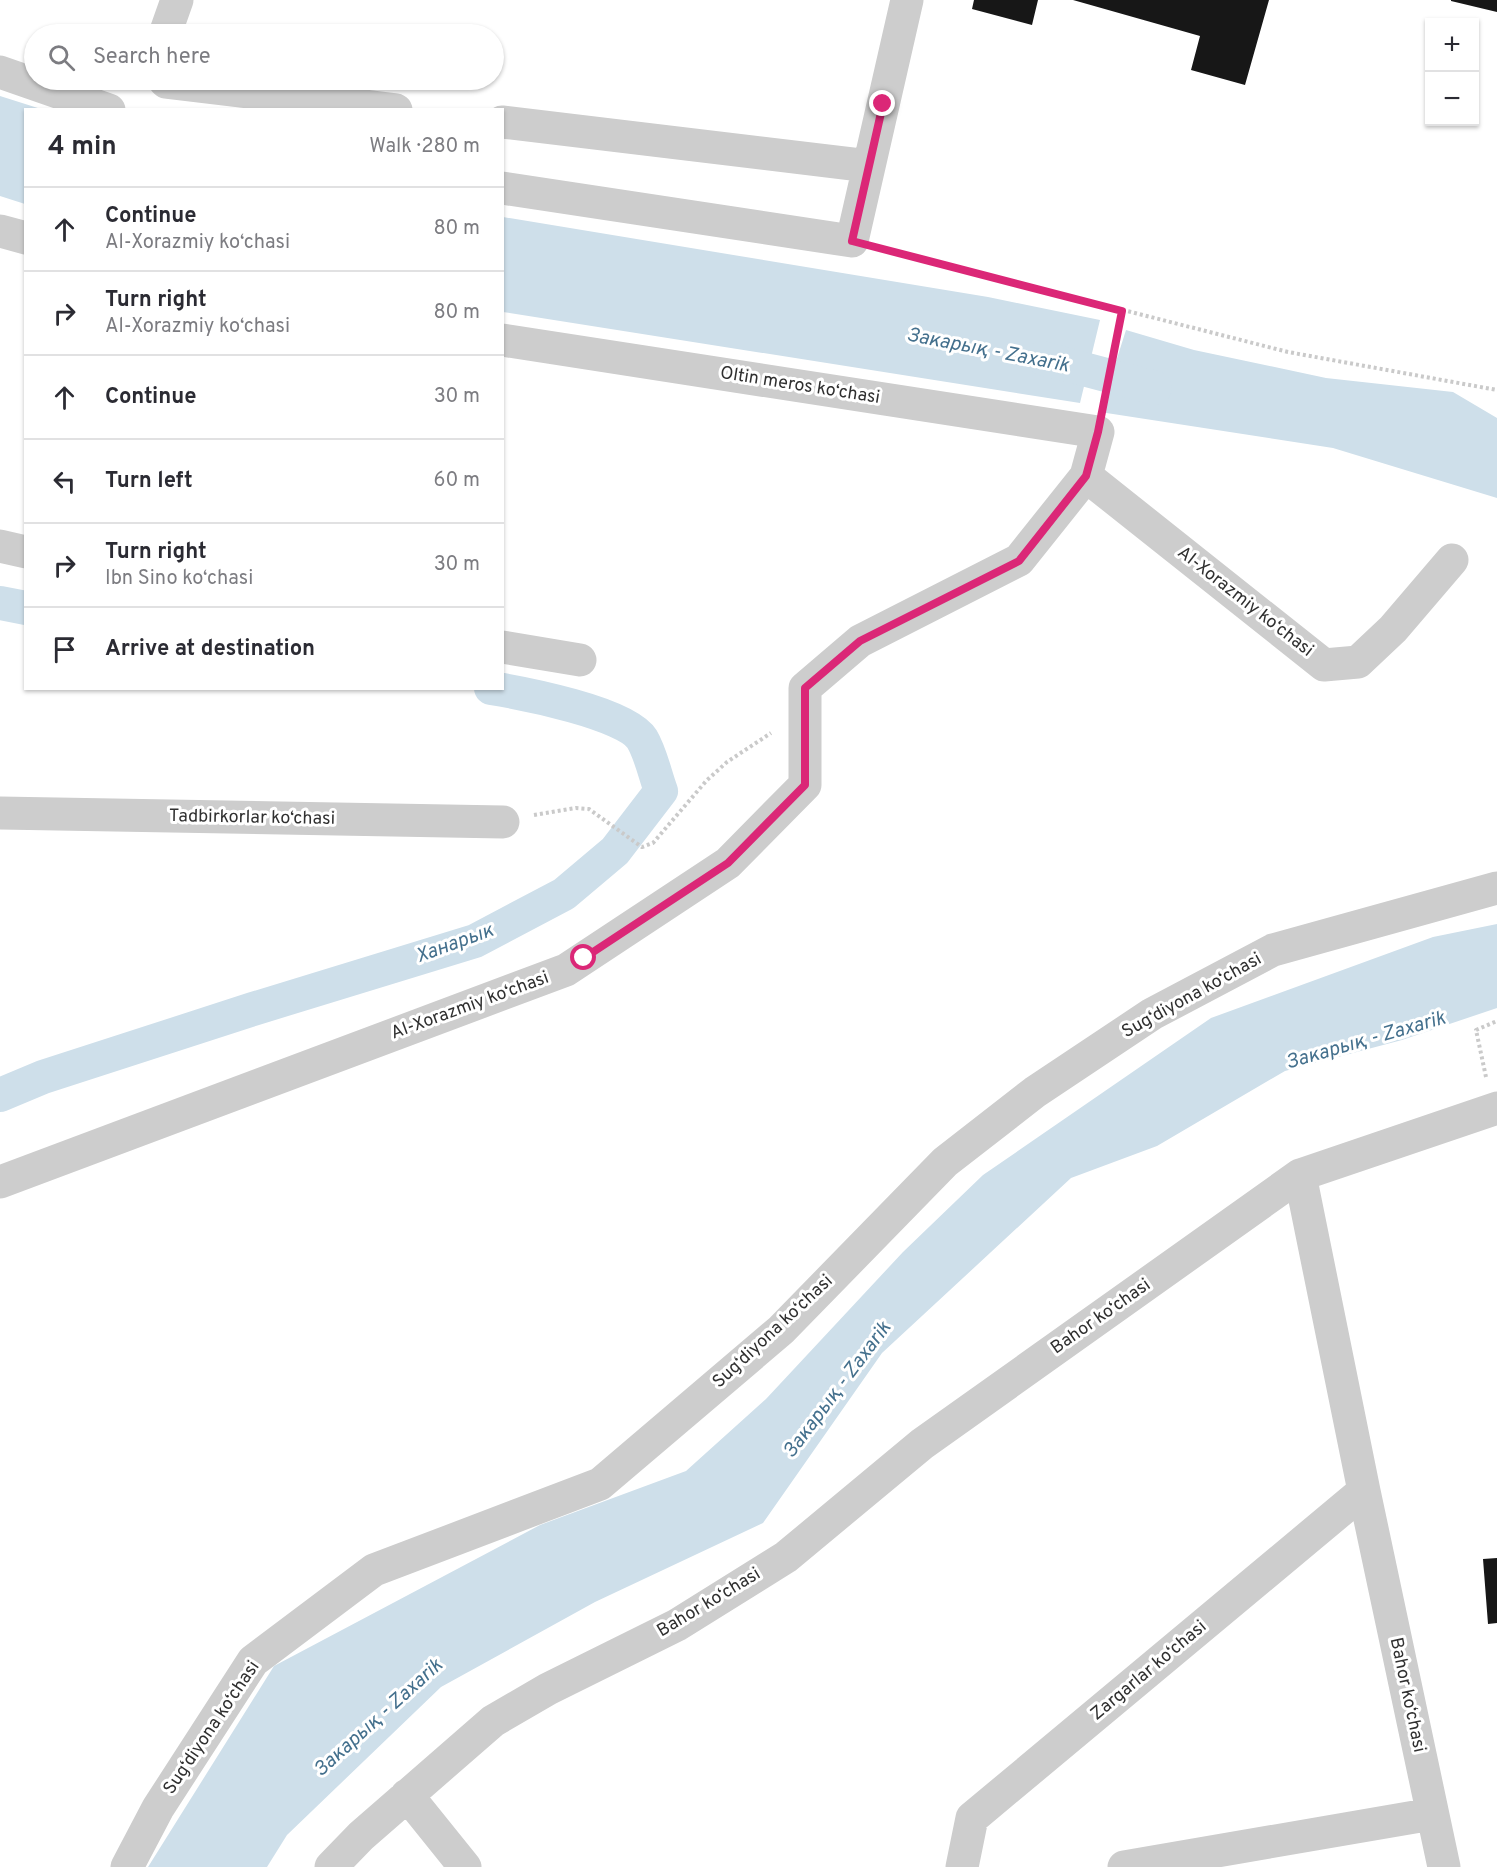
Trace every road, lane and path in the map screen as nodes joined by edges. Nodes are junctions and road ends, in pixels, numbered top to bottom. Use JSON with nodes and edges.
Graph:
{"nodes":[{"id":1,"x":177,"y":0,"type":"edge"},
{"id":2,"x":907,"y":0,"type":"edge"},
{"id":3,"x":169,"y":24,"type":"edge"},
{"id":4,"x":0,"y":72,"type":"edge"},
{"id":5,"x":24,"y":80,"type":"edge"},
{"id":6,"x":52,"y":90,"type":"edge"},
{"id":7,"x":232,"y":90,"type":"edge"},
{"id":8,"x":103,"y":108,"type":"edge"},
{"id":9,"x":380,"y":108,"type":"edge"},
{"id":10,"x":504,"y":122,"type":"edge"},
{"id":11,"x":869,"y":166,"type":"junction"},
{"id":12,"x":504,"y":188,"type":"edge"},
{"id":13,"x":0,"y":231,"type":"edge"},
{"id":14,"x":24,"y":237,"type":"edge"},
{"id":15,"x":852,"y":241,"type":"junction"},
{"id":16,"x":1122,"y":311,"type":"junction"},
{"id":17,"x":504,"y":340,"type":"edge"},
{"id":18,"x":1497,"y":390,"type":"edge"},
{"id":19,"x":1098,"y":432,"type":"junction"},
{"id":20,"x":1086,"y":476,"type":"junction"},
{"id":21,"x":0,"y":546,"type":"edge"},
{"id":22,"x":24,"y":552,"type":"edge"},
{"id":23,"x":1452,"y":560,"type":"dead end"},
{"id":24,"x":504,"y":647,"type":"edge"},
{"id":25,"x":580,"y":660,"type":"dead end"},
{"id":26,"x":805,"y":712,"type":"junction"},
{"id":27,"x":0,"y":813,"type":"edge"},
{"id":28,"x":503,"y":822,"type":"joint"},
{"id":29,"x":1497,"y":888,"type":"edge"},
{"id":30,"x":1497,"y":1021,"type":"edge"},
{"id":31,"x":1495,"y":1108,"type":"edge"},
{"id":32,"x":1300,"y":1175,"type":"junction"},
{"id":33,"x":0,"y":1182,"type":"edge"},
{"id":34,"x":1364,"y":1491,"type":"junction"},
{"id":35,"x":407,"y":1795,"type":"junction"},
{"id":36,"x":1432,"y":1814,"type":"junction"},
{"id":37,"x":127,"y":1867,"type":"edge"},
{"id":38,"x":332,"y":1867,"type":"edge"},
{"id":39,"x":465,"y":1867,"type":"edge"},
{"id":40,"x":962,"y":1867,"type":"edge"},
{"id":41,"x":1124,"y":1867,"type":"edge"},
{"id":42,"x":1444,"y":1867,"type":"edge"}],
"edges":[{"from":1,"to":3,"type":"street"},
{"from":2,"to":11,"type":"street"},
{"from":4,"to":5,"type":"street"},
{"from":6,"to":8,"type":"street"},
{"from":7,"to":9,"type":"street"},
{"from":10,"to":11,"type":"street"},
{"from":11,"to":15,"type":"street"},
{"from":12,"to":15,"type":"street"},
{"from":13,"to":14,"type":"street"},
{"from":15,"to":16,"type":"path"},
{"from":16,"to":18,"type":"path"},
{"from":16,"to":19,"type":"path"},
{"from":17,"to":19,"type":"street","name":"Oltin meros ko‘chasi"},
{"from":19,"to":20,"type":"street","name":"Al-Xorazmiy ko‘chasi"},
{"from":20,"to":23,"type":"street","name":"Al-Xorazmiy ko‘chasi"},
{"from":20,"to":26,"type":"street","name":"Al-Xorazmiy ko‘chasi"},
{"from":21,"to":22,"type":"street"},
{"from":24,"to":25,"type":"street"},
{"from":26,"to":28,"type":"path"},
{"from":26,"to":33,"type":"street","name":"Al-Xorazmiy ko‘chasi"},
{"from":27,"to":28,"type":"street","name":"Tadbirkorlar ko‘chasi"},
{"from":29,"to":37,"type":"street","name":"Sug‘diyona ko‘chasi"},
{"from":30,"to":31,"type":"path"},
{"from":31,"to":32,"type":"street"},
{"from":32,"to":34,"type":"street","name":"Bahor ko‘chasi"},
{"from":32,"to":35,"type":"street","name":"Bahor ko‘chasi"},
{"from":34,"to":36,"type":"street","name":"Bahor ko‘chasi"},
{"from":34,"to":40,"type":"street","name":"Zargarlar ko‘chasi"},
{"from":35,"to":38,"type":"street","name":"Bahor ko‘chasi"},
{"from":35,"to":39,"type":"street"},
{"from":36,"to":41,"type":"street"},
{"from":36,"to":42,"type":"street","name":"Bahor ko‘chasi"}]}
